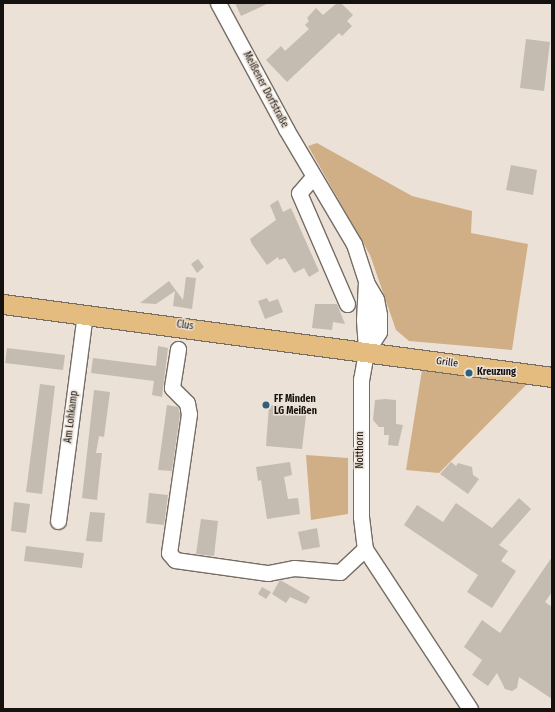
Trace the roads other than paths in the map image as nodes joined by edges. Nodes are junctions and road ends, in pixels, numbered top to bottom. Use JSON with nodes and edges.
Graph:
{"nodes":[{"id":1,"x":218,"y":3,"type":"edge"},
{"id":2,"x":313,"y":177,"type":"junction"},
{"id":3,"x":3,"y":304,"type":"edge"},
{"id":4,"x":347,"y":304,"type":"dead end"},
{"id":5,"x":86,"y":314,"type":"junction"},
{"id":6,"x":178,"y":349,"type":"dead end"},
{"id":7,"x":366,"y":352,"type":"junction"},
{"id":8,"x":552,"y":377,"type":"edge"},
{"id":9,"x":58,"y":521,"type":"dead end"},
{"id":10,"x":365,"y":549,"type":"junction"},
{"id":11,"x":470,"y":709,"type":"edge"}],
"edges":[{"from":1,"to":2,"type":"street","name":"Meißener Dorfstraße"},
{"from":2,"to":4,"type":"street"},
{"from":2,"to":7,"type":"street","name":"Meißener Dorfstraße"},
{"from":3,"to":5,"type":"main road","name":"Clus"},
{"from":5,"to":7,"type":"main road","name":"Clus"},
{"from":5,"to":9,"type":"street","name":"Am Lohkamp"},
{"from":6,"to":10,"type":"street"},
{"from":7,"to":8,"type":"main road","name":"Grille"},
{"from":7,"to":10,"type":"street","name":"Notthorn"},
{"from":10,"to":11,"type":"street","name":"Notthorn"}]}
